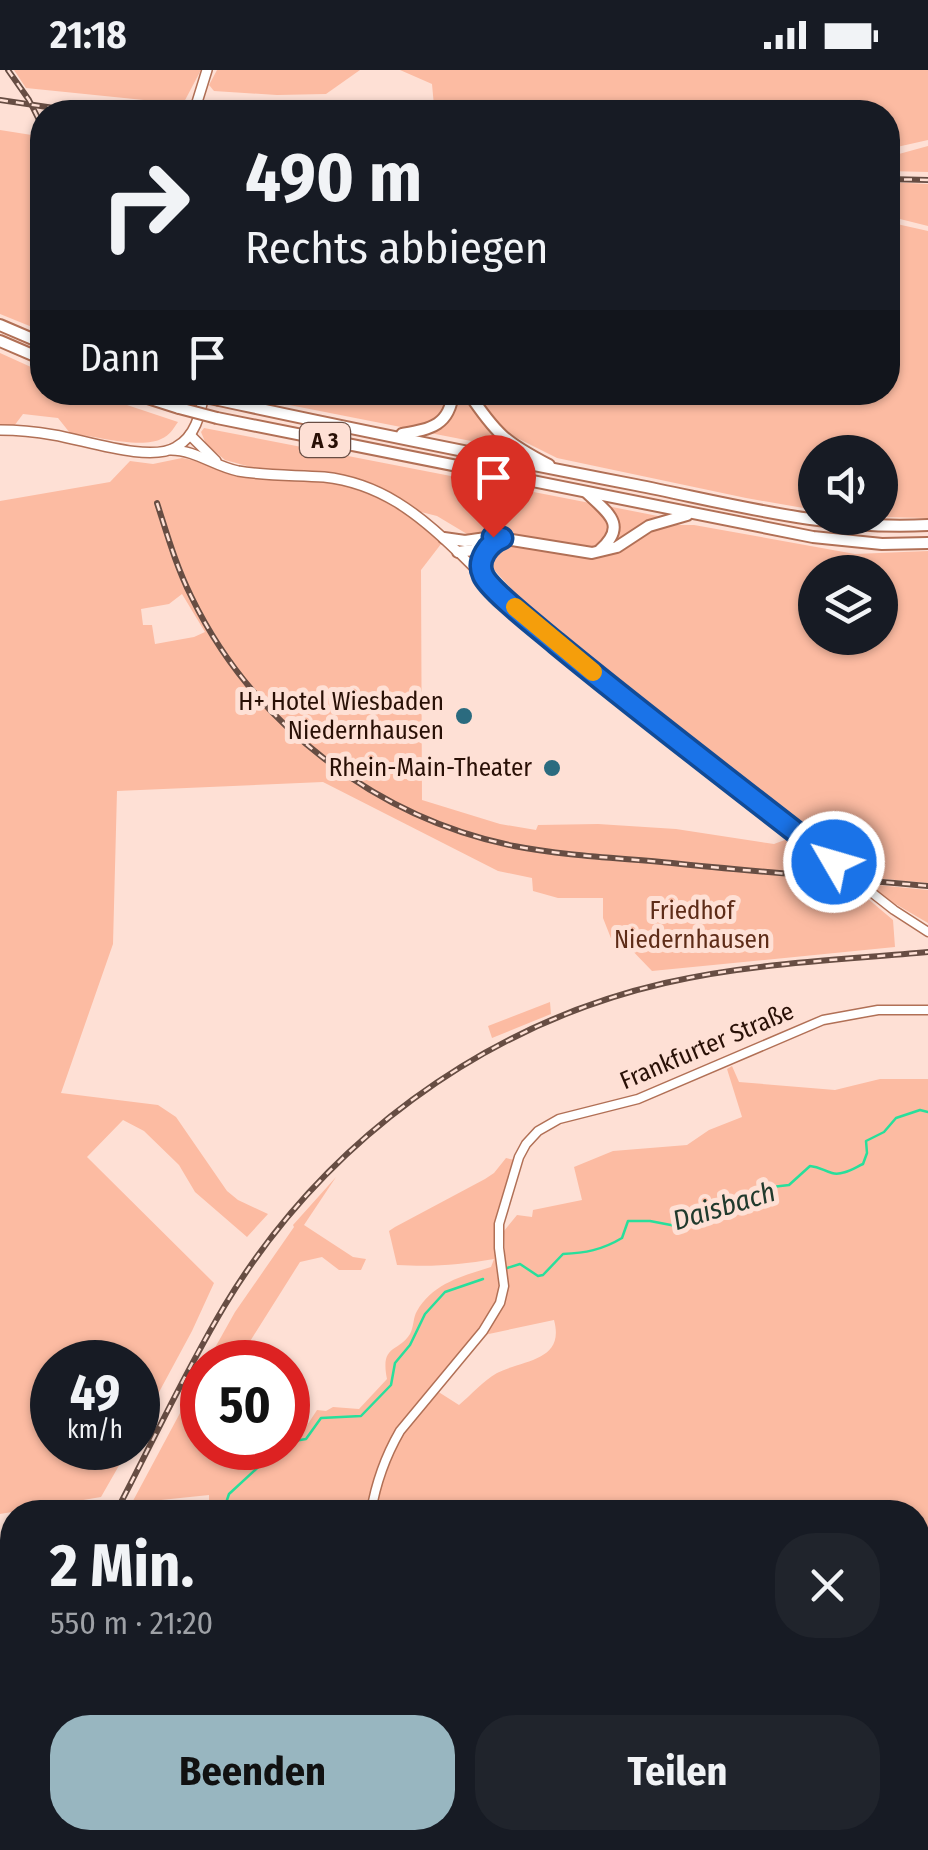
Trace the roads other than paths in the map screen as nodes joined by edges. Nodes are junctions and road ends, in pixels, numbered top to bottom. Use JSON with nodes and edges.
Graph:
{"nodes":[{"id":1,"x":206,"y":70,"type":"edge"},
{"id":2,"x":197,"y":100,"type":"edge"},
{"id":3,"x":0,"y":325,"type":"edge"},
{"id":4,"x":30,"y":338,"type":"edge"},
{"id":5,"x":0,"y":341,"type":"edge"},
{"id":6,"x":30,"y":354,"type":"edge"},
{"id":7,"x":170,"y":405,"type":"edge"},
{"id":8,"x":201,"y":405,"type":"edge"},
{"id":9,"x":243,"y":405,"type":"edge"},
{"id":10,"x":450,"y":405,"type":"edge"},
{"id":11,"x":477,"y":405,"type":"edge"},
{"id":12,"x":0,"y":430,"type":"edge"},
{"id":13,"x":190,"y":435,"type":"junction"},
{"id":14,"x":394,"y":436,"type":"junction"},
{"id":15,"x":171,"y":450,"type":"junction"},
{"id":16,"x":201,"y":457,"type":"junction"},
{"id":17,"x":224,"y":467,"type":"junction"},
{"id":18,"x":558,"y":470,"type":"junction"},
{"id":19,"x":587,"y":492,"type":"junction"},
{"id":20,"x":693,"y":514,"type":"junction"},
{"id":21,"x":928,"y":525,"type":"edge"},
{"id":22,"x":444,"y":538,"type":"junction"},
{"id":23,"x":499,"y":539,"type":"junction"},
{"id":24,"x":476,"y":540,"type":"junction"},
{"id":25,"x":928,"y":543,"type":"edge"},
{"id":26,"x":458,"y":552,"type":"junction"},
{"id":27,"x":598,"y":552,"type":"junction"},
{"id":28,"x":483,"y":576,"type":"junction"},
{"id":29,"x":928,"y":932,"type":"edge"},
{"id":30,"x":928,"y":1010,"type":"edge"},
{"id":31,"x":373,"y":1500,"type":"edge"}],
"edges":[{"from":1,"to":2,"type":"main road"},
{"from":3,"to":4,"type":"highway"},
{"from":5,"to":6,"type":"highway"},
{"from":7,"to":19,"type":"highway","number":"A 3","bridge":true},
{"from":8,"to":13,"type":"main road"},
{"from":9,"to":14,"type":"highway","number":"A 3","bridge":true},
{"from":10,"to":14,"type":"highway"},
{"from":11,"to":18,"type":"highway"},
{"from":12,"to":15,"type":"main road"},
{"from":13,"to":15,"type":"main road"},
{"from":13,"to":16,"type":"main road"},
{"from":13,"to":17,"type":"main road"},
{"from":14,"to":18,"type":"highway","number":"A 3"},
{"from":15,"to":16,"type":"main road"},
{"from":16,"to":17,"type":"main road"},
{"from":17,"to":22,"type":"main road"},
{"from":18,"to":21,"type":"highway","number":"A 3"},
{"from":19,"to":20,"type":"highway","number":"A 3"},
{"from":19,"to":27,"type":"highway"},
{"from":20,"to":25,"type":"highway","number":"A 3"},
{"from":20,"to":27,"type":"highway"},
{"from":22,"to":24,"type":"highway"},
{"from":22,"to":26,"type":"main road"},
{"from":23,"to":24,"type":"highway"},
{"from":23,"to":26,"type":"highway"},
{"from":23,"to":27,"type":"highway"},
{"from":23,"to":28,"type":"highway"},
{"from":24,"to":26,"type":"highway"},
{"from":26,"to":28,"type":"main road"},
{"from":28,"to":29,"type":"main road"},
{"from":30,"to":31,"type":"main road","name":"Frankfurter Straße"}]}
